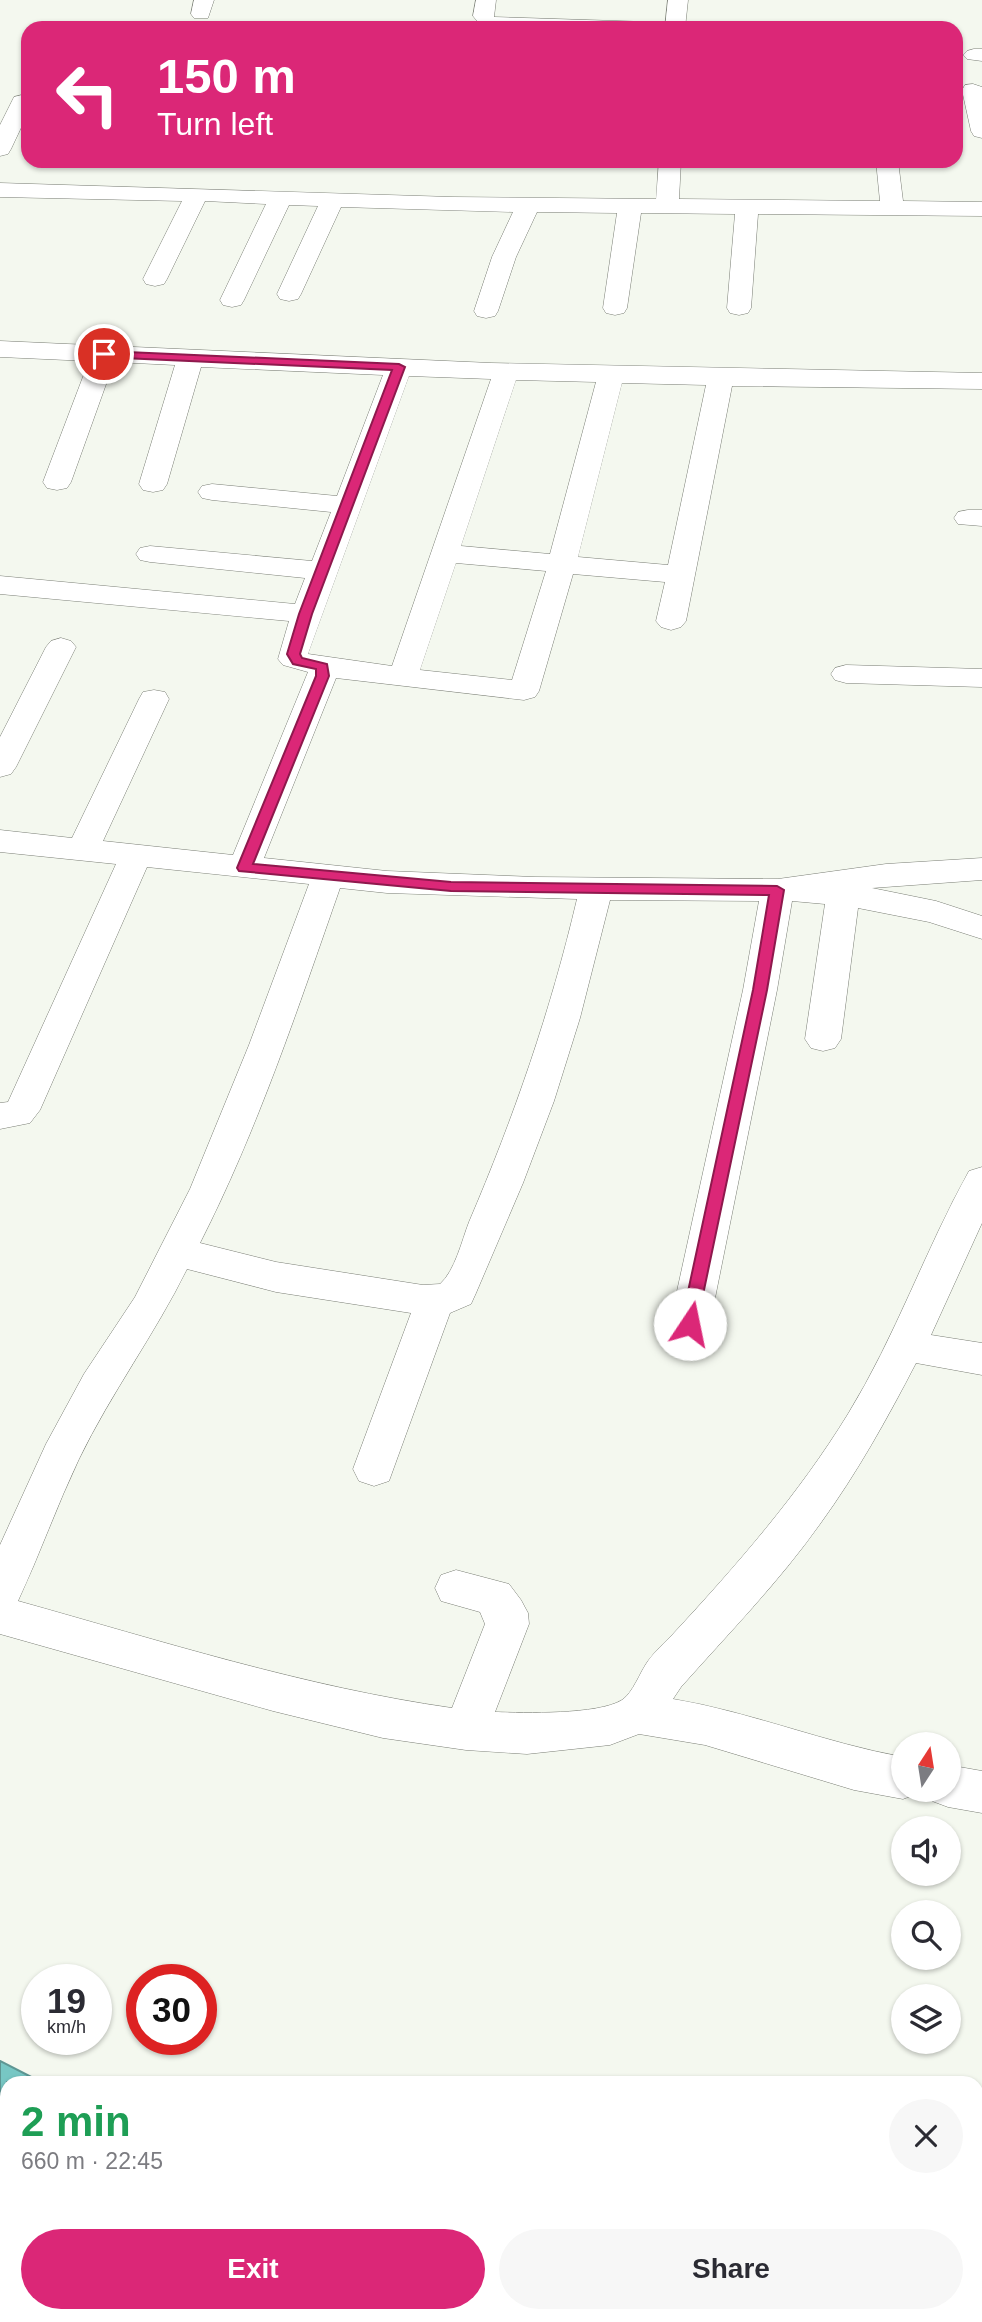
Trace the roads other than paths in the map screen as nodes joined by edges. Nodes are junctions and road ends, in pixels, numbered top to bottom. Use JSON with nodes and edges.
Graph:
{"nodes":[{"id":1,"x":486,"y":0,"type":"edge"},
{"id":2,"x":678,"y":0,"type":"edge"},
{"id":3,"x":487,"y":21,"type":"edge"},
{"id":4,"x":676,"y":21,"type":"edge"},
{"id":5,"x":973,"y":90,"type":"dead end"},
{"id":6,"x":21,"y":104,"type":"edge"},
{"id":7,"x":982,"y":131,"type":"edge"},
{"id":8,"x":0,"y":149,"type":"edge"},
{"id":9,"x":670,"y":168,"type":"edge"},
{"id":10,"x":888,"y":168,"type":"edge"},
{"id":11,"x":0,"y":190,"type":"edge"},
{"id":12,"x":197,"y":194,"type":"junction"},
{"id":13,"x":280,"y":198,"type":"junction"},
{"id":14,"x":332,"y":201,"type":"junction"},
{"id":15,"x":528,"y":205,"type":"junction"},
{"id":16,"x":630,"y":205,"type":"junction"},
{"id":17,"x":667,"y":206,"type":"junction"},
{"id":18,"x":747,"y":206,"type":"junction"},
{"id":19,"x":892,"y":208,"type":"junction"},
{"id":20,"x":982,"y":209,"type":"edge"},
{"id":21,"x":155,"y":278,"type":"dead end"},
{"id":22,"x":289,"y":294,"type":"dead end"},
{"id":23,"x":232,"y":300,"type":"dead end"},
{"id":24,"x":615,"y":308,"type":"dead end"},
{"id":25,"x":739,"y":308,"type":"dead end"},
{"id":26,"x":486,"y":312,"type":"dead end"},
{"id":27,"x":0,"y":349,"type":"edge"},
{"id":28,"x":104,"y":354,"type":"junction"},
{"id":29,"x":190,"y":359,"type":"junction"},
{"id":30,"x":399,"y":367,"type":"junction"},
{"id":31,"x":506,"y":372,"type":"junction"},
{"id":32,"x":611,"y":375,"type":"junction"},
{"id":33,"x":720,"y":379,"type":"junction"},
{"id":34,"x":982,"y":381,"type":"edge"},
{"id":35,"x":57,"y":482,"type":"dead end"},
{"id":36,"x":153,"y":484,"type":"dead end"},
{"id":37,"x":212,"y":492,"type":"dead end"},
{"id":38,"x":349,"y":505,"type":"junction"},
{"id":39,"x":444,"y":553,"type":"junction"},
{"id":40,"x":150,"y":554,"type":"dead end"},
{"id":41,"x":562,"y":564,"type":"junction"},
{"id":42,"x":323,"y":572,"type":"junction"},
{"id":43,"x":679,"y":575,"type":"junction"},
{"id":44,"x":0,"y":585,"type":"edge"},
{"id":45,"x":306,"y":614,"type":"junction"},
{"id":46,"x":671,"y":621,"type":"dead end"},
{"id":47,"x":61,"y":647,"type":"dead end"},
{"id":48,"x":323,"y":667,"type":"junction"},
{"id":49,"x":846,"y":674,"type":"dead end"},
{"id":50,"x":403,"y":677,"type":"junction"},
{"id":51,"x":982,"y":678,"type":"edge"},
{"id":52,"x":154,"y":699,"type":"dead end"},
{"id":53,"x":0,"y":767,"type":"edge"},
{"id":54,"x":0,"y":841,"type":"edge"},
{"id":55,"x":83,"y":850,"type":"junction"},
{"id":56,"x":136,"y":856,"type":"junction"},
{"id":57,"x":244,"y":868,"type":"junction"},
{"id":58,"x":982,"y":869,"type":"edge"},
{"id":59,"x":328,"y":876,"type":"junction"},
{"id":60,"x":596,"y":889,"type":"junction"},
{"id":61,"x":777,"y":890,"type":"junction"},
{"id":62,"x":843,"y":895,"type":"junction"},
{"id":63,"x":982,"y":928,"type":"edge"},
{"id":64,"x":822,"y":1039,"type":"dead end"},
{"id":65,"x":0,"y":1116,"type":"edge"},
{"id":66,"x":982,"y":1181,"type":"edge"},
{"id":67,"x":178,"y":1252,"type":"junction"},
{"id":68,"x":435,"y":1301,"type":"junction"},
{"id":69,"x":690,"y":1324,"type":"dead end"},
{"id":70,"x":906,"y":1346,"type":"junction"},
{"id":71,"x":982,"y":1360,"type":"edge"},
{"id":72,"x":374,"y":1469,"type":"dead end"},
{"id":73,"x":456,"y":1588,"type":"dead end"},
{"id":74,"x":0,"y":1593,"type":"edge"},
{"id":75,"x":0,"y":1615,"type":"edge"},
{"id":76,"x":639,"y":1714,"type":"junction"},
{"id":77,"x":466,"y":1730,"type":"junction"},
{"id":78,"x":891,"y":1776,"type":"edge"},
{"id":79,"x":961,"y":1788,"type":"edge"},
{"id":80,"x":982,"y":1792,"type":"edge"}],
"edges":[{"from":1,"to":3,"type":"street"},
{"from":2,"to":4,"type":"street"},
{"from":5,"to":7,"type":"street"},
{"from":6,"to":8,"type":"street"},
{"from":9,"to":17,"type":"street"},
{"from":10,"to":19,"type":"street"},
{"from":11,"to":12,"type":"street"},
{"from":12,"to":13,"type":"street"},
{"from":12,"to":21,"type":"street"},
{"from":13,"to":14,"type":"street"},
{"from":13,"to":23,"type":"street"},
{"from":14,"to":15,"type":"street"},
{"from":14,"to":22,"type":"street"},
{"from":15,"to":16,"type":"street"},
{"from":15,"to":26,"type":"street"},
{"from":16,"to":17,"type":"street"},
{"from":16,"to":24,"type":"street"},
{"from":17,"to":18,"type":"street"},
{"from":18,"to":19,"type":"street"},
{"from":18,"to":25,"type":"street"},
{"from":19,"to":20,"type":"street"},
{"from":27,"to":28,"type":"street"},
{"from":28,"to":29,"type":"street"},
{"from":28,"to":35,"type":"street"},
{"from":29,"to":30,"type":"street"},
{"from":29,"to":36,"type":"street"},
{"from":30,"to":31,"type":"street"},
{"from":30,"to":38,"type":"street"},
{"from":31,"to":32,"type":"street"},
{"from":31,"to":39,"type":"street"},
{"from":32,"to":33,"type":"street"},
{"from":32,"to":41,"type":"street"},
{"from":33,"to":34,"type":"street"},
{"from":33,"to":43,"type":"street"},
{"from":37,"to":38,"type":"street"},
{"from":38,"to":42,"type":"street"},
{"from":39,"to":41,"type":"street"},
{"from":39,"to":50,"type":"street"},
{"from":40,"to":42,"type":"street"},
{"from":41,"to":43,"type":"street"},
{"from":41,"to":50,"type":"street"},
{"from":42,"to":45,"type":"street"},
{"from":43,"to":46,"type":"street"},
{"from":44,"to":45,"type":"street"},
{"from":45,"to":48,"type":"street"},
{"from":47,"to":53,"type":"street"},
{"from":48,"to":50,"type":"street"},
{"from":48,"to":57,"type":"street"},
{"from":49,"to":51,"type":"street"},
{"from":52,"to":55,"type":"street"},
{"from":54,"to":55,"type":"street"},
{"from":55,"to":56,"type":"street"},
{"from":56,"to":57,"type":"street"},
{"from":56,"to":65,"type":"street"},
{"from":57,"to":59,"type":"street"},
{"from":58,"to":61,"type":"street"},
{"from":59,"to":60,"type":"street"},
{"from":59,"to":67,"type":"street"},
{"from":60,"to":61,"type":"street"},
{"from":60,"to":68,"type":"street"},
{"from":61,"to":62,"type":"street"},
{"from":61,"to":69,"type":"street"},
{"from":62,"to":63,"type":"street"},
{"from":62,"to":64,"type":"street"},
{"from":66,"to":70,"type":"street"},
{"from":67,"to":68,"type":"street"},
{"from":67,"to":74,"type":"street"},
{"from":68,"to":72,"type":"street"},
{"from":70,"to":71,"type":"street"},
{"from":70,"to":76,"type":"street"},
{"from":73,"to":77,"type":"street"},
{"from":75,"to":77,"type":"street"},
{"from":76,"to":77,"type":"street"},
{"from":76,"to":78,"type":"street"},
{"from":79,"to":80,"type":"street"}]}
